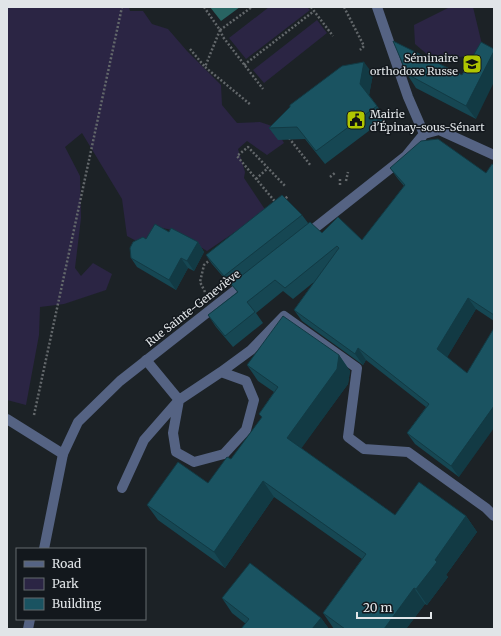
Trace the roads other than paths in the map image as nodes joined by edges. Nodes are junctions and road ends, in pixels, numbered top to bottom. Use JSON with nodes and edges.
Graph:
{"nodes":[{"id":1,"x":377,"y":7,"type":"edge"},
{"id":2,"x":424,"y":134,"type":"junction"},
{"id":3,"x":494,"y":155,"type":"edge"},
{"id":4,"x":295,"y":244,"type":"edge"},
{"id":5,"x":251,"y":278,"type":"edge"},
{"id":6,"x":146,"y":360,"type":"junction"},
{"id":7,"x":221,"y":372,"type":"junction"},
{"id":8,"x":179,"y":400,"type":"junction"},
{"id":9,"x":7,"y":419,"type":"edge"},
{"id":10,"x":63,"y":454,"type":"junction"},
{"id":11,"x":122,"y":488,"type":"dead end"},
{"id":12,"x":494,"y":516,"type":"edge"},
{"id":13,"x":44,"y":548,"type":"edge"}],
"edges":[{"from":1,"to":2,"type":"street"},
{"from":2,"to":3,"type":"street"},
{"from":2,"to":4,"type":"street"},
{"from":5,"to":6,"type":"street","name":"Rue Sainte-Geneviève"},
{"from":6,"to":8,"type":"street"},
{"from":6,"to":10,"type":"street","name":"Rue Sainte-Geneviève"},
{"from":7,"to":8,"type":"street"},
{"from":7,"to":8,"type":"street"},
{"from":7,"to":12,"type":"street"},
{"from":8,"to":11,"type":"street"},
{"from":9,"to":10,"type":"street"},
{"from":10,"to":13,"type":"street","name":"Rue Sainte-Geneviève"}]}
